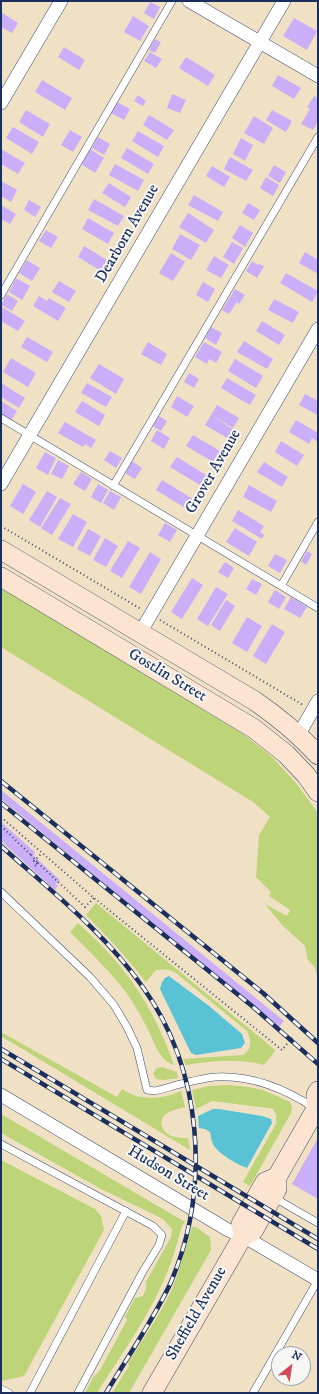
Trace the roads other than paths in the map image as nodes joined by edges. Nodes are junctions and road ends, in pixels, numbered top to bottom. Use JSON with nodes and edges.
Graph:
{"nodes":[{"id":1,"x":61,"y":1,"type":"edge"},
{"id":2,"x":172,"y":1,"type":"edge"},
{"id":3,"x":189,"y":1,"type":"edge"},
{"id":4,"x":284,"y":1,"type":"edge"},
{"id":5,"x":260,"y":42,"type":"junction"},
{"id":6,"x":318,"y":76,"type":"edge"},
{"id":7,"x":1,"y":103,"type":"edge"},
{"id":8,"x":318,"y":137,"type":"edge"},
{"id":9,"x":1,"y":295,"type":"edge"},
{"id":10,"x":318,"y":329,"type":"edge"},
{"id":11,"x":1,"y":418,"type":"edge"},
{"id":12,"x":30,"y":436,"type":"junction"},
{"id":13,"x":1,"y":484,"type":"edge"},
{"id":14,"x":113,"y":486,"type":"junction"},
{"id":15,"x":318,"y":522,"type":"edge"},
{"id":16,"x":197,"y":536,"type":"junction"},
{"id":17,"x":1,"y":550,"type":"edge"},
{"id":18,"x":1,"y":578,"type":"edge"},
{"id":19,"x":281,"y":586,"type":"junction"},
{"id":20,"x":318,"y":608,"type":"edge"},
{"id":21,"x":140,"y":633,"type":"junction"},
{"id":22,"x":312,"y":704,"type":"edge"},
{"id":23,"x":299,"y":734,"type":"junction"},
{"id":24,"x":316,"y":747,"type":"edge"},
{"id":25,"x":318,"y":792,"type":"edge"},
{"id":26,"x":1,"y":892,"type":"edge"},
{"id":27,"x":318,"y":1091,"type":"edge"},
{"id":28,"x":1,"y":1096,"type":"edge"},
{"id":29,"x":317,"y":1109,"type":"edge"},
{"id":30,"x":1,"y":1144,"type":"edge"},
{"id":31,"x":278,"y":1177,"type":"junction"},
{"id":32,"x":273,"y":1197,"type":"junction"},
{"id":33,"x":126,"y":1211,"type":"junction"},
{"id":34,"x":318,"y":1223,"type":"edge"},
{"id":35,"x":244,"y":1236,"type":"junction"},
{"id":36,"x":318,"y":1280,"type":"edge"},
{"id":37,"x":1,"y":1389,"type":"edge"},
{"id":38,"x":9,"y":1393,"type":"edge"},
{"id":39,"x":30,"y":1393,"type":"edge"},
{"id":40,"x":78,"y":1393,"type":"edge"},
{"id":41,"x":152,"y":1393,"type":"edge"},
{"id":42,"x":253,"y":1393,"type":"edge"}],
"edges":[{"from":1,"to":7,"type":"street"},
{"from":2,"to":9,"type":"lane"},
{"from":3,"to":5,"type":"street"},
{"from":4,"to":5,"type":"street","name":"Dearborn Avenue"},
{"from":5,"to":6,"type":"street"},
{"from":5,"to":12,"type":"street","name":"Dearborn Avenue"},
{"from":8,"to":14,"type":"lane"},
{"from":10,"to":16,"type":"street","name":"Grover Avenue"},
{"from":11,"to":12,"type":"lane"},
{"from":12,"to":13,"type":"street","name":"Dearborn Avenue"},
{"from":12,"to":14,"type":"lane"},
{"from":14,"to":16,"type":"lane"},
{"from":15,"to":19,"type":"lane"},
{"from":16,"to":19,"type":"lane"},
{"from":16,"to":21,"type":"street","name":"Grover Avenue"},
{"from":17,"to":21,"type":"main road","name":"Gostlin Street"},
{"from":18,"to":25,"type":"main road","name":"Gostlin Street"},
{"from":19,"to":20,"type":"lane"},
{"from":21,"to":23,"type":"main road","name":"Gostlin Street"},
{"from":22,"to":23,"type":"street"},
{"from":23,"to":24,"type":"main road","name":"Gostlin Street"},
{"from":26,"to":29,"type":"lane"},
{"from":27,"to":29,"type":"main road","name":"Sheffield Avenue"},
{"from":28,"to":35,"type":"street","name":"Hudson Street"},
{"from":29,"to":31,"type":"main road","name":"Sheffield Avenue"},
{"from":30,"to":33,"type":"lane"},
{"from":31,"to":32,"type":"main road","name":"Sheffield Avenue"},
{"from":31,"to":35,"type":"main road","name":"Sheffield Avenue"},
{"from":32,"to":34,"type":"lane"},
{"from":32,"to":35,"type":"main road","name":"Sheffield Avenue"},
{"from":33,"to":39,"type":"lane"},
{"from":33,"to":40,"type":"lane"},
{"from":35,"to":36,"type":"street","name":"Hudson Street"},
{"from":35,"to":41,"type":"main road","name":"Sheffield Avenue"},
{"from":36,"to":42,"type":"lane"},
{"from":37,"to":38,"type":"lane"}]}
